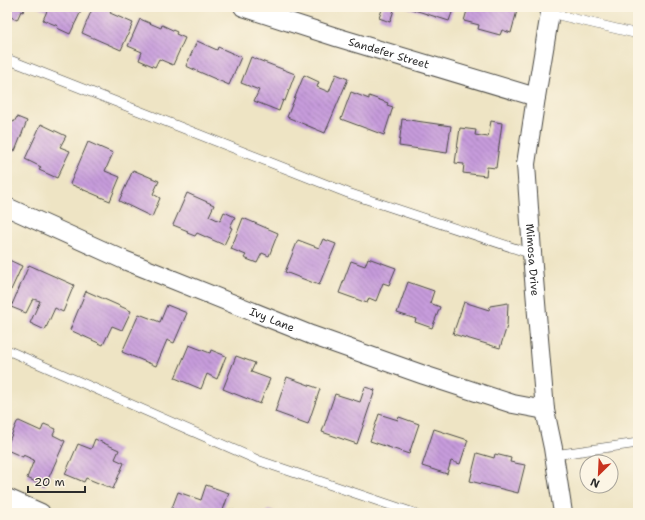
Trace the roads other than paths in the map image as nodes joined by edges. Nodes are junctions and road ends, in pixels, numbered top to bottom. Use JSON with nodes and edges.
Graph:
{"nodes":[{"id":1,"x":243,"y":7,"type":"edge"},
{"id":2,"x":551,"y":10,"type":"edge"},
{"id":3,"x":638,"y":34,"type":"edge"},
{"id":4,"x":7,"y":60,"type":"edge"},
{"id":5,"x":536,"y":97,"type":"junction"},
{"id":6,"x":7,"y":207,"type":"edge"},
{"id":7,"x":532,"y":254,"type":"junction"},
{"id":8,"x":7,"y":350,"type":"edge"},
{"id":9,"x":545,"y":410,"type":"junction"},
{"id":10,"x":638,"y":443,"type":"edge"},
{"id":11,"x":554,"y":455,"type":"junction"},
{"id":12,"x":7,"y":498,"type":"edge"},
{"id":13,"x":41,"y":513,"type":"edge"},
{"id":14,"x":414,"y":513,"type":"edge"},
{"id":15,"x":563,"y":513,"type":"edge"}],
"edges":[{"from":1,"to":5,"type":"street","name":"Sandefer Street"},
{"from":2,"to":3,"type":"lane"},
{"from":2,"to":5,"type":"street","name":"Mimosa Drive"},
{"from":4,"to":7,"type":"lane"},
{"from":5,"to":7,"type":"street","name":"Mimosa Drive"},
{"from":6,"to":9,"type":"street","name":"Ivy Lane"},
{"from":7,"to":9,"type":"street","name":"Mimosa Drive"},
{"from":8,"to":14,"type":"lane"},
{"from":9,"to":11,"type":"street","name":"Mimosa Drive"},
{"from":10,"to":11,"type":"lane"},
{"from":11,"to":15,"type":"street","name":"Mimosa Drive"},
{"from":12,"to":13,"type":"street"}]}
